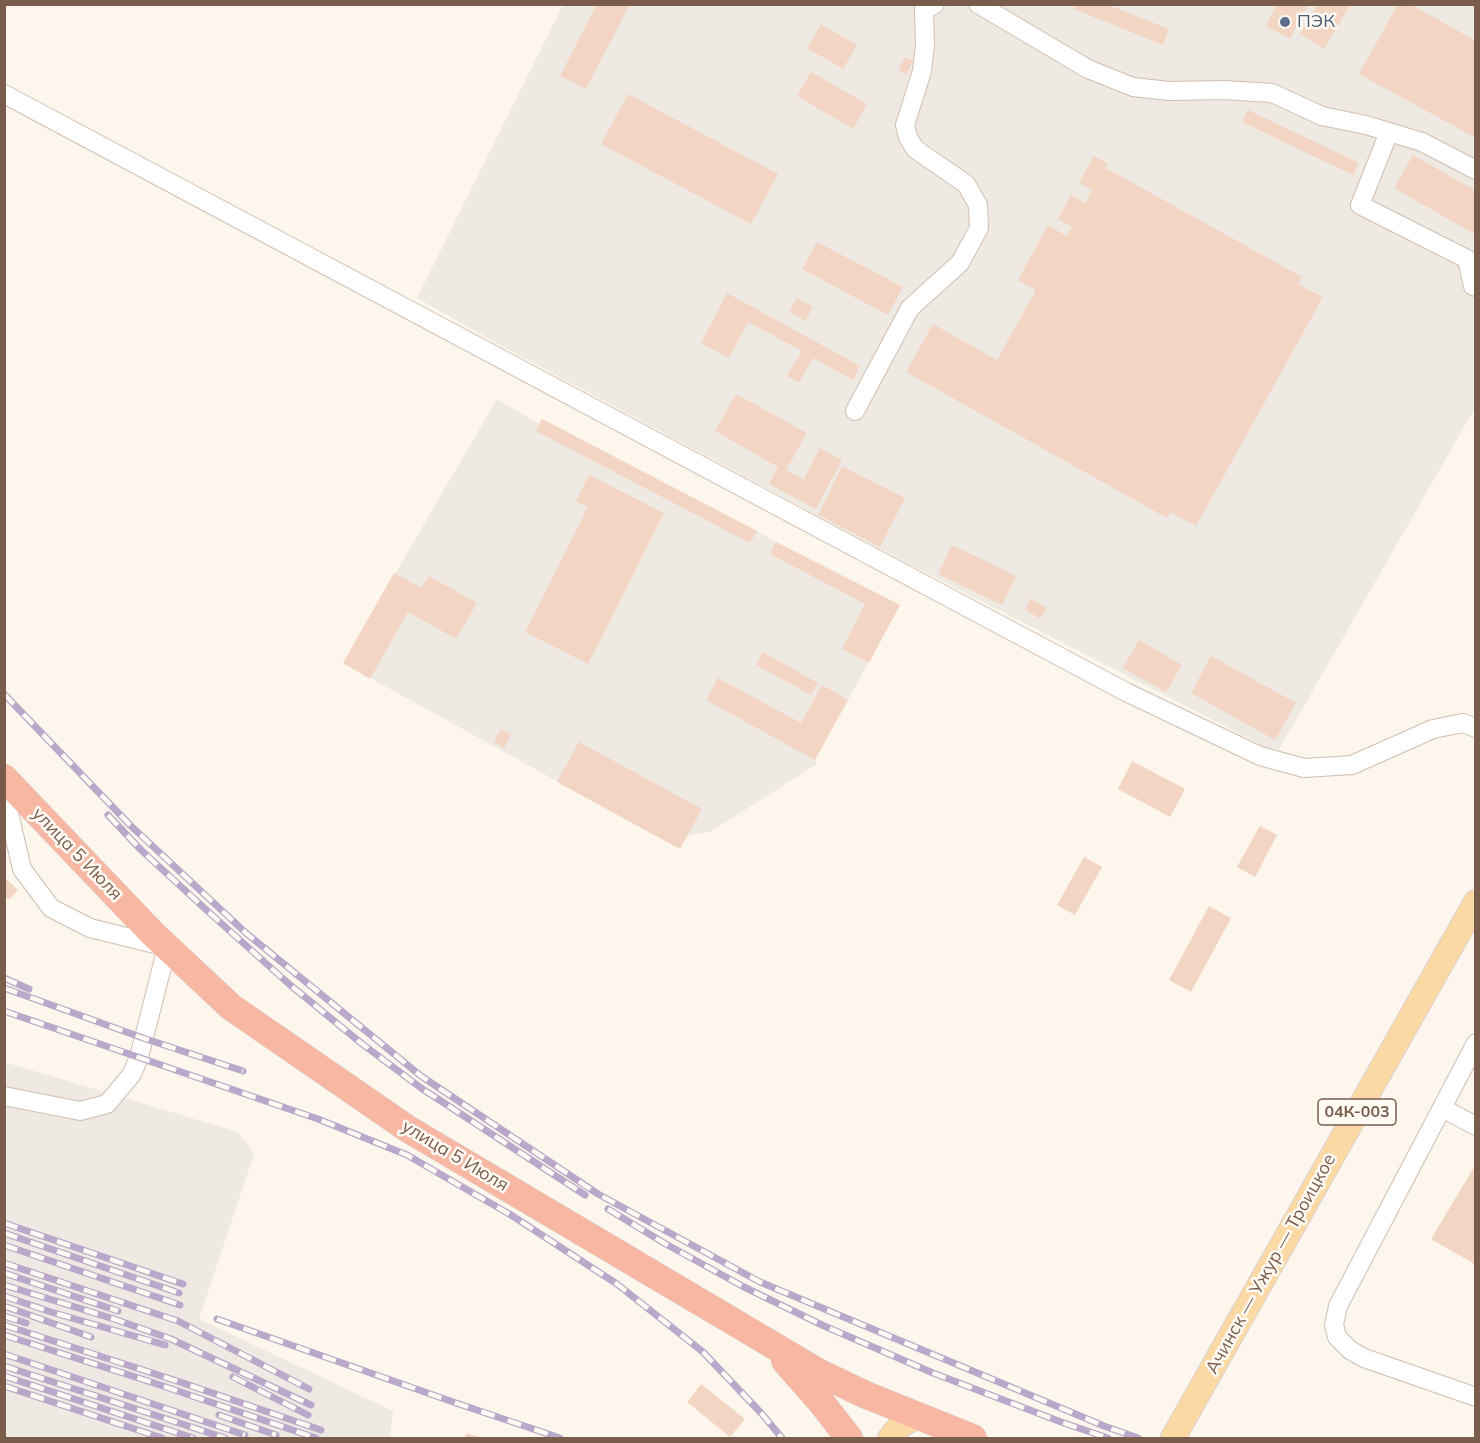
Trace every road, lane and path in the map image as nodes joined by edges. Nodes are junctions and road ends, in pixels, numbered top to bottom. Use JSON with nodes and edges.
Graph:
{"nodes":[{"id":1,"x":935,"y":4,"type":"edge"},
{"id":2,"x":978,"y":4,"type":"edge"},
{"id":3,"x":4,"y":94,"type":"edge"},
{"id":4,"x":1389,"y":132,"type":"junction"},
{"id":5,"x":1476,"y":170,"type":"edge"},
{"id":6,"x":1476,"y":287,"type":"edge"},
{"id":7,"x":855,"y":411,"type":"dead end"},
{"id":8,"x":1476,"y":728,"type":"edge"},
{"id":9,"x":4,"y":778,"type":"edge"},
{"id":10,"x":4,"y":792,"type":"edge"},
{"id":11,"x":1476,"y":902,"type":"edge"},
{"id":12,"x":167,"y":946,"type":"junction"},
{"id":13,"x":1476,"y":1043,"type":"edge"},
{"id":14,"x":4,"y":1096,"type":"edge"},
{"id":15,"x":1442,"y":1108,"type":"junction"},
{"id":16,"x":1476,"y":1126,"type":"edge"},
{"id":17,"x":766,"y":1341,"type":"junction"},
{"id":18,"x":1476,"y":1397,"type":"edge"},
{"id":19,"x":917,"y":1416,"type":"junction"},
{"id":20,"x":849,"y":1438,"type":"edge"},
{"id":21,"x":890,"y":1438,"type":"edge"},
{"id":22,"x":973,"y":1438,"type":"edge"},
{"id":23,"x":1173,"y":1438,"type":"edge"}],
"edges":[{"from":1,"to":7,"type":"street"},
{"from":2,"to":4,"type":"street"},
{"from":3,"to":8,"type":"street"},
{"from":4,"to":5,"type":"street"},
{"from":4,"to":6,"type":"street"},
{"from":9,"to":12,"type":"highway","name":"улица 5 Июля"},
{"from":10,"to":12,"type":"street"},
{"from":11,"to":23,"type":"main road","name":"Ачинск — Ужур — Троицкое","number":"04К-003"},
{"from":12,"to":14,"type":"street"},
{"from":12,"to":17,"type":"highway","name":"улица 5 Июля"},
{"from":13,"to":15,"type":"street"},
{"from":15,"to":16,"type":"street"},
{"from":15,"to":18,"type":"street"},
{"from":17,"to":19,"type":"highway","name":"улица 5 Июля"},
{"from":17,"to":20,"type":"highway"},
{"from":19,"to":21,"type":"main road"},
{"from":19,"to":22,"type":"highway","name":"улица 5 Июля"}]}
